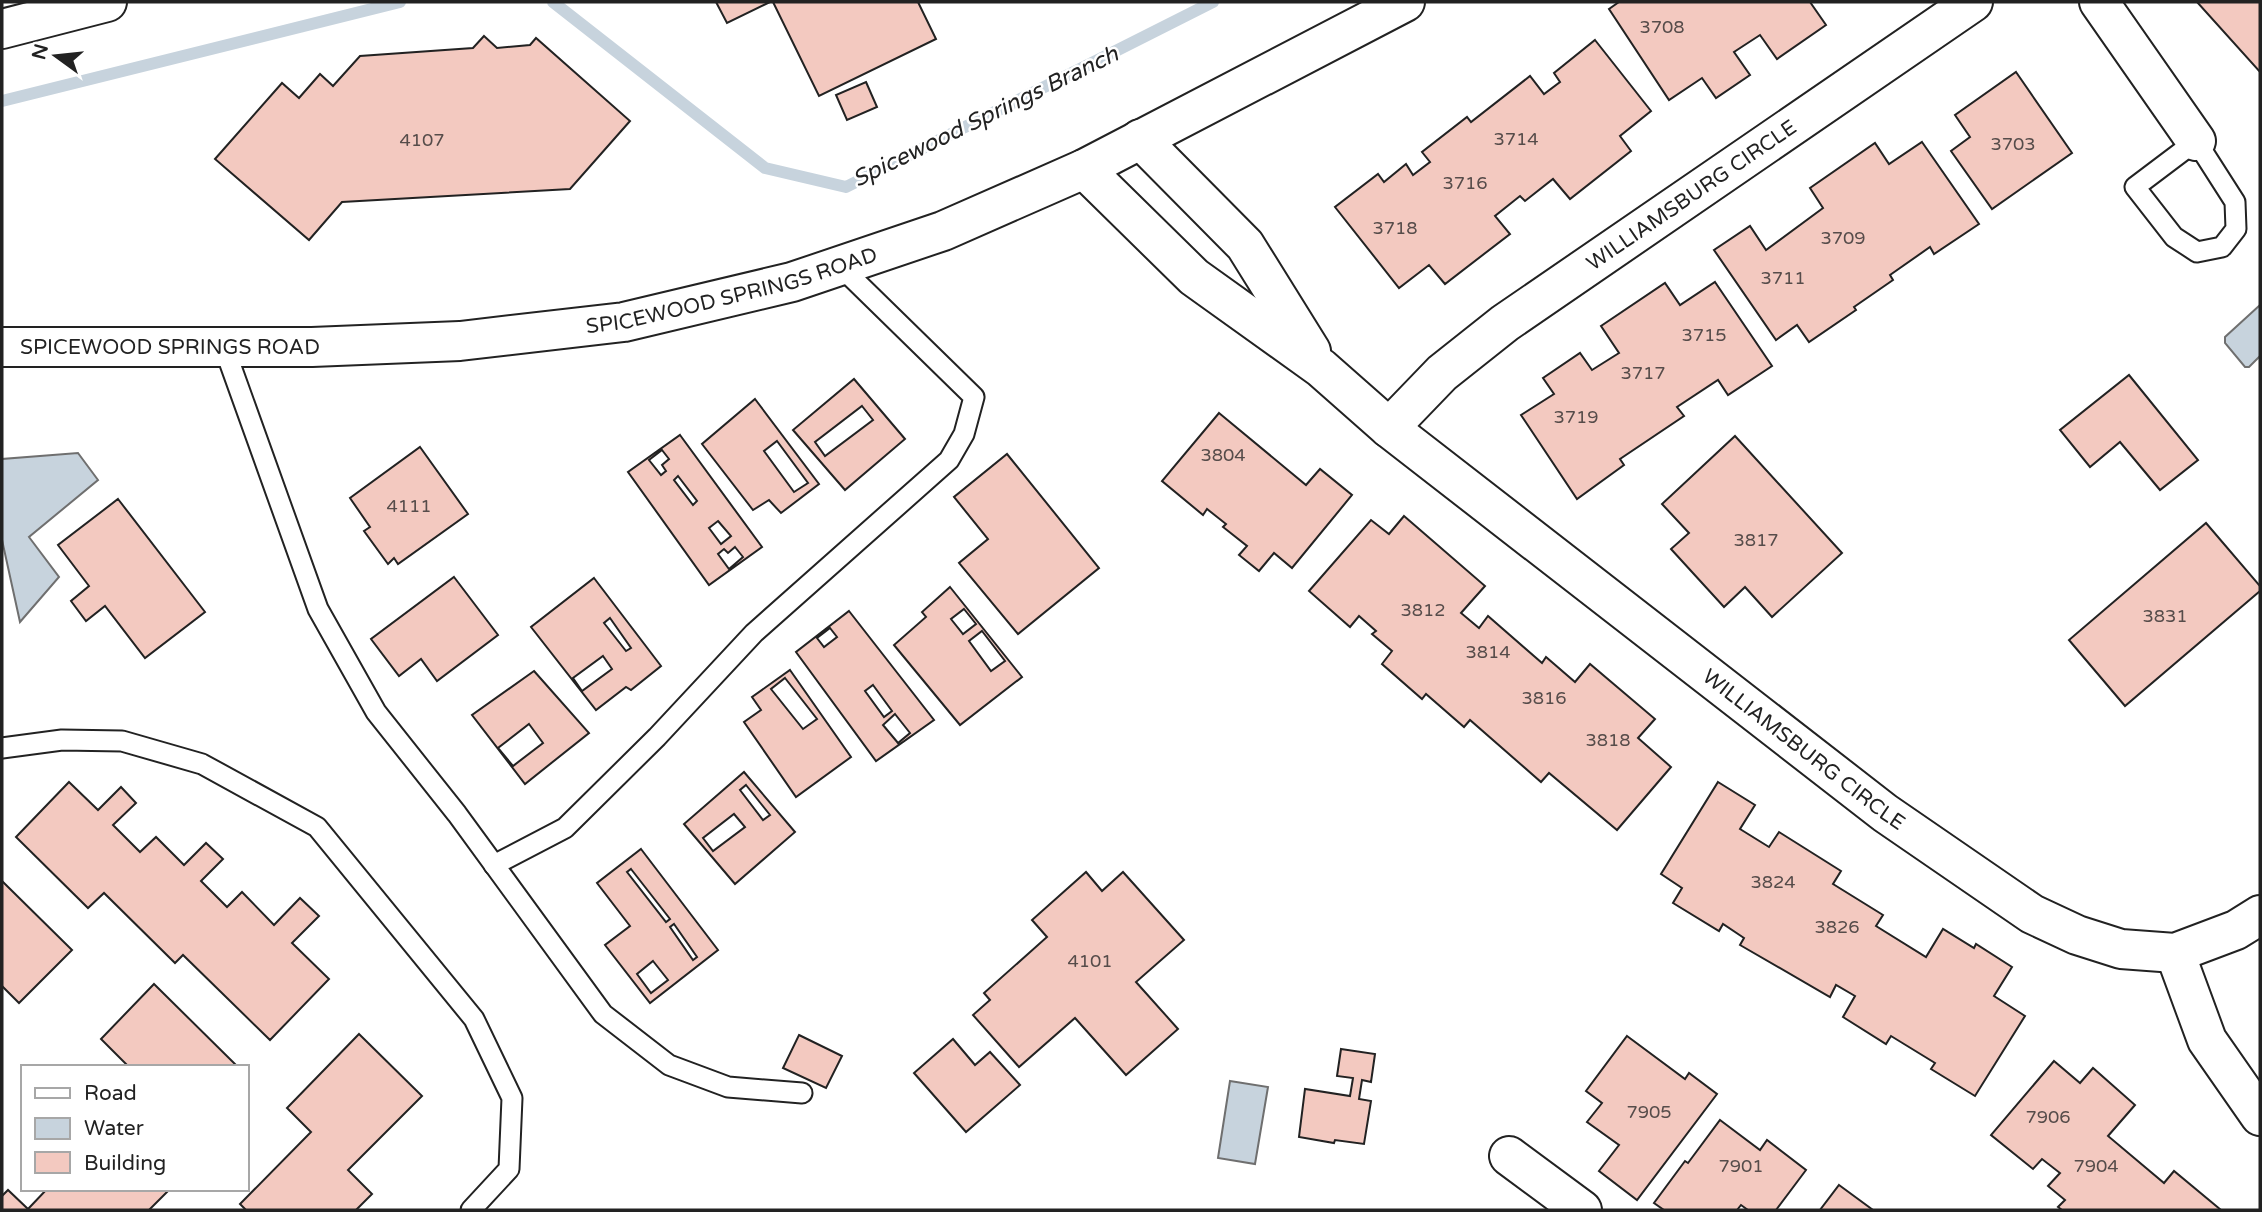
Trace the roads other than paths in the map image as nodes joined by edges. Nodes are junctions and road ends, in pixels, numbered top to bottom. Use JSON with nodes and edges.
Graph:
{"nodes":[{"id":1,"x":107,"y":2,"type":"edge"},
{"id":2,"x":1405,"y":2,"type":"edge"},
{"id":3,"x":1973,"y":2,"type":"edge"},
{"id":4,"x":2099,"y":2,"type":"edge"},
{"id":5,"x":2,"y":29,"type":"edge"},
{"id":6,"x":1140,"y":139,"type":"junction"},
{"id":7,"x":2196,"y":141,"type":"junction"},
{"id":8,"x":1084,"y":169,"type":"junction"},
{"id":9,"x":840,"y":266,"type":"junction"},
{"id":10,"x":2,"y":347,"type":"edge"},
{"id":11,"x":224,"y":347,"type":"junction"},
{"id":12,"x":1321,"y":368,"type":"junction"},
{"id":13,"x":1389,"y":428,"type":"junction"},
{"id":14,"x":2,"y":748,"type":"edge"},
{"id":15,"x":494,"y":865,"type":"junction"},
{"id":16,"x":2260,"y":915,"type":"edge"},
{"id":17,"x":2175,"y":953,"type":"junction"},
{"id":18,"x":802,"y":1094,"type":"dead end"},
{"id":19,"x":2260,"y":1116,"type":"edge"},
{"id":20,"x":1509,"y":1156,"type":"dead end"},
{"id":21,"x":471,"y":1210,"type":"edge"},
{"id":22,"x":1582,"y":1210,"type":"edge"}],
"edges":[{"from":1,"to":5,"type":"street"},
{"from":2,"to":6,"type":"street","name":"SPICEWOOD SPRINGS ROAD"},
{"from":3,"to":13,"type":"street","name":"WILLIAMSBURG CIRCLE"},
{"from":4,"to":7,"type":"street"},
{"from":6,"to":8,"type":"street","name":"SPICEWOOD SPRINGS ROAD"},
{"from":6,"to":12,"type":"street","name":"WILLIAMSBURG CIRCLE"},
{"from":7,"to":7,"type":"lane"},
{"from":8,"to":9,"type":"street","name":"SPICEWOOD SPRINGS ROAD"},
{"from":8,"to":12,"type":"street","name":"WILLIAMSBURG CIRCLE"},
{"from":9,"to":11,"type":"street","name":"SPICEWOOD SPRINGS ROAD"},
{"from":9,"to":15,"type":"lane"},
{"from":10,"to":11,"type":"street","name":"SPICEWOOD SPRINGS ROAD"},
{"from":11,"to":15,"type":"lane"},
{"from":12,"to":13,"type":"street","name":"WILLIAMSBURG CIRCLE"},
{"from":13,"to":17,"type":"street","name":"WILLIAMSBURG CIRCLE"},
{"from":14,"to":21,"type":"lane"},
{"from":15,"to":18,"type":"lane"},
{"from":16,"to":17,"type":"street","name":"WILLIAMSBURG CIRCLE"},
{"from":17,"to":19,"type":"street"},
{"from":20,"to":22,"type":"street"}]}
